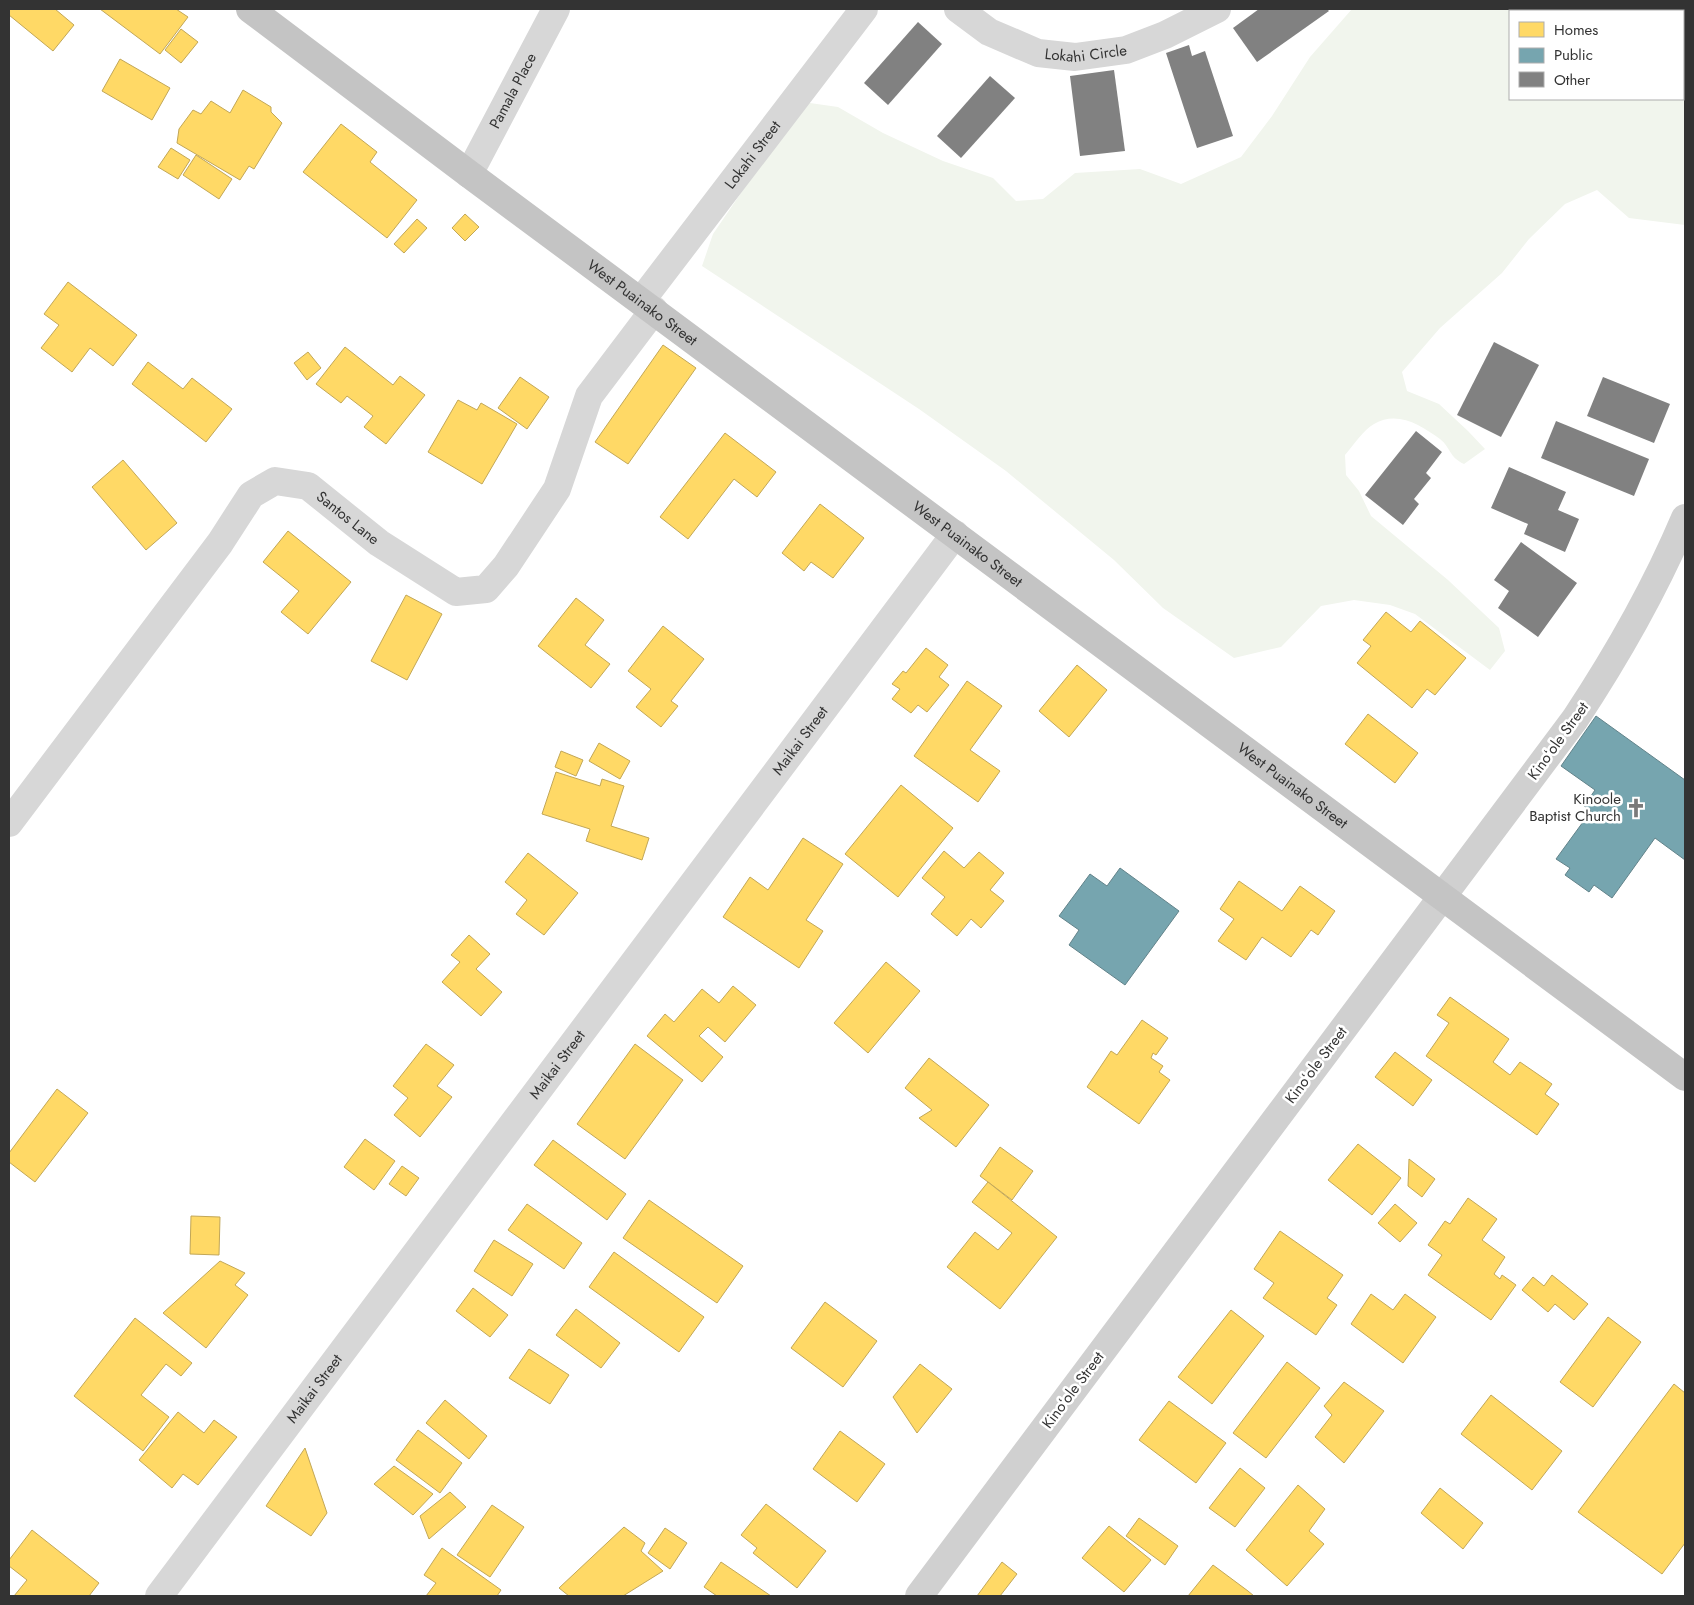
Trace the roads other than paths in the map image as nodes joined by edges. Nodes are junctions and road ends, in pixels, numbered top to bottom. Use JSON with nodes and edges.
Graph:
{"nodes":[{"id":1,"x":250,"y":9,"type":"edge"},
{"id":2,"x":556,"y":9,"type":"edge"},
{"id":3,"x":864,"y":9,"type":"edge"},
{"id":4,"x":958,"y":9,"type":"edge"},
{"id":5,"x":1217,"y":9,"type":"edge"},
{"id":6,"x":469,"y":174,"type":"junction"},
{"id":7,"x":648,"y":306,"type":"junction"},
{"id":8,"x":1685,"y":518,"type":"edge"},
{"id":9,"x":955,"y":534,"type":"junction"},
{"id":10,"x":9,"y":823,"type":"edge"},
{"id":11,"x":1443,"y":896,"type":"junction"},
{"id":12,"x":1685,"y":1077,"type":"edge"},
{"id":13,"x":159,"y":1596,"type":"edge"},
{"id":14,"x":919,"y":1596,"type":"edge"}],
"edges":[{"from":1,"to":6,"type":"highway","name":"West Puainako Street"},
{"from":2,"to":6,"type":"street","name":"Pamala Place"},
{"from":3,"to":7,"type":"street","name":"Lokahi Street"},
{"from":4,"to":5,"type":"street","name":"Lokahi Circle"},
{"from":6,"to":7,"type":"highway","name":"West Puainako Street"},
{"from":7,"to":9,"type":"highway","name":"West Puainako Street"},
{"from":7,"to":10,"type":"street","name":"Santos Lane"},
{"from":8,"to":11,"type":"street","name":"Kinoʻole Street"},
{"from":9,"to":11,"type":"highway","name":"West Puainako Street"},
{"from":9,"to":13,"type":"street","name":"Maikai Street"},
{"from":11,"to":12,"type":"highway","name":"West Puainako Street"},
{"from":11,"to":14,"type":"street","name":"Kinoʻole Street"}]}
